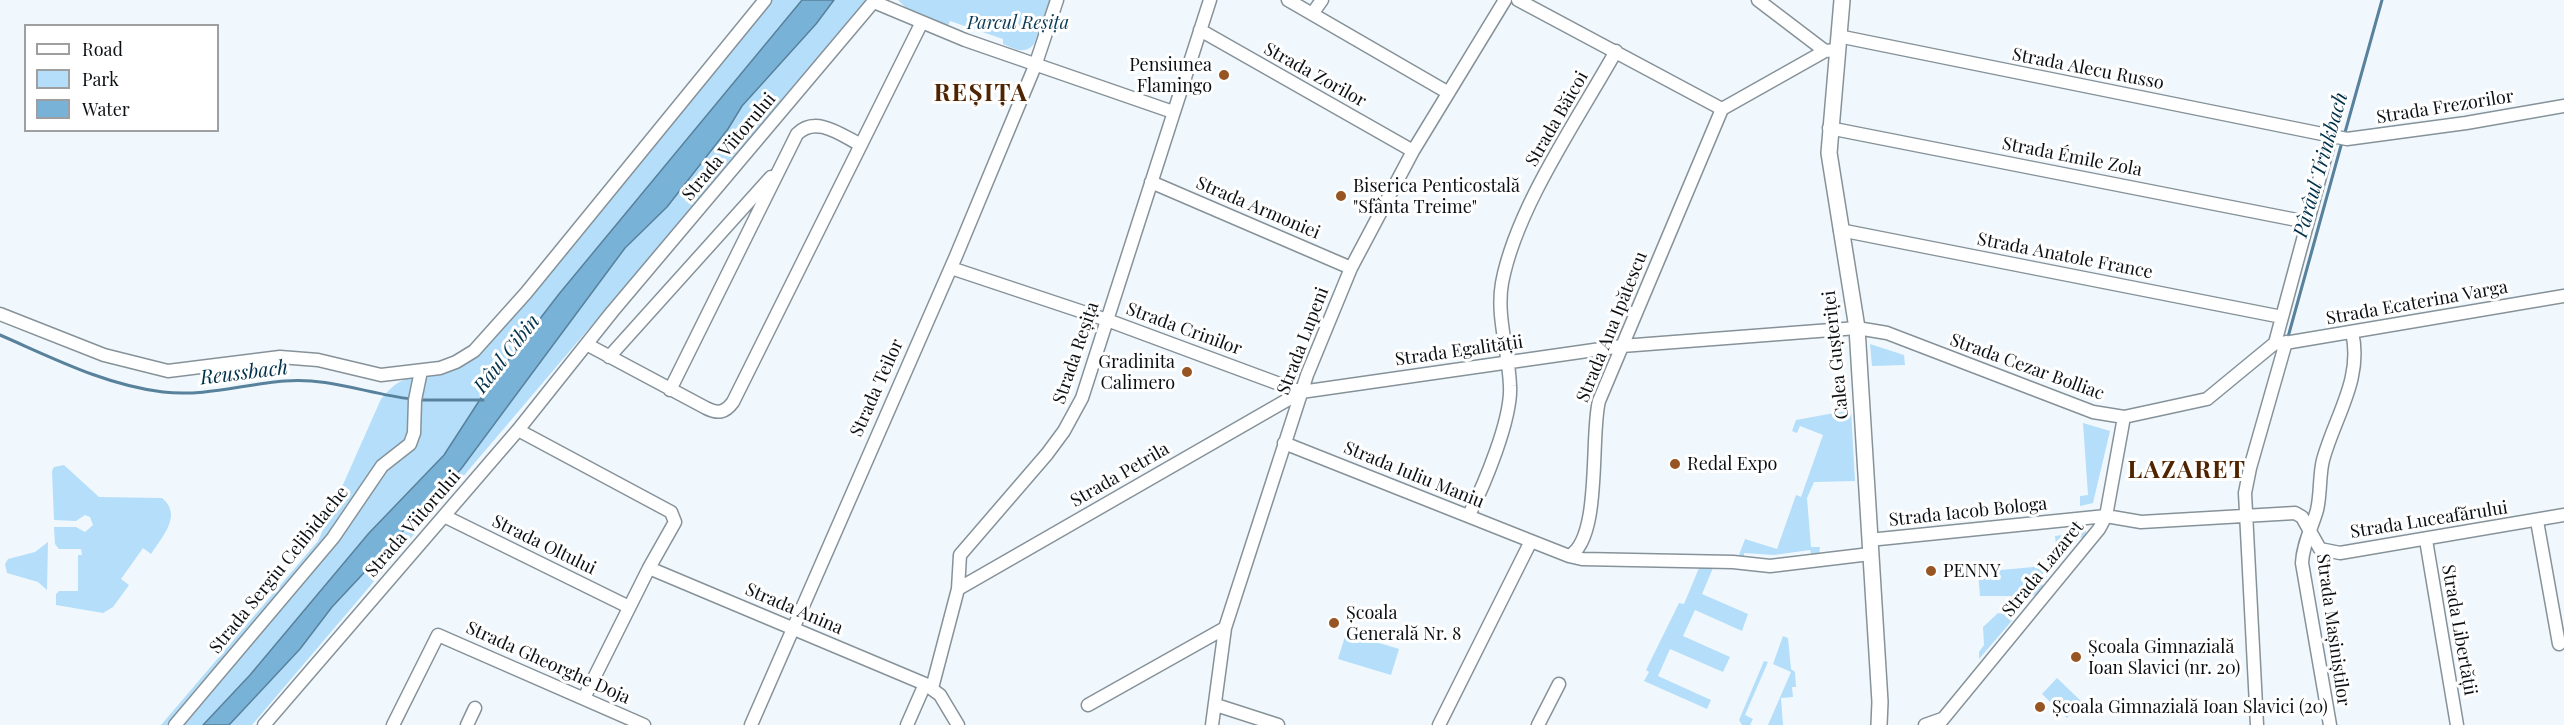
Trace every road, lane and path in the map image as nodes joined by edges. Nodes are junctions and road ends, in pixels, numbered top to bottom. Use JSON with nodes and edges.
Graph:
{"nodes":[{"id":1,"x":765,"y":0,"type":"edge"},
{"id":2,"x":1057,"y":0,"type":"edge"},
{"id":3,"x":1210,"y":0,"type":"edge"},
{"id":4,"x":1288,"y":0,"type":"edge"},
{"id":5,"x":1322,"y":0,"type":"edge"},
{"id":6,"x":1505,"y":0,"type":"edge"},
{"id":7,"x":1518,"y":0,"type":"edge"},
{"id":8,"x":1758,"y":0,"type":"edge"},
{"id":9,"x":1842,"y":0,"type":"edge"},
{"id":10,"x":874,"y":1,"type":"edge"},
{"id":11,"x":1312,"y":14,"type":"junction"},
{"id":12,"x":921,"y":24,"type":"junction"},
{"id":13,"x":1200,"y":30,"type":"junction"},
{"id":14,"x":1833,"y":46,"type":"junction"},
{"id":15,"x":1616,"y":51,"type":"junction"},
{"id":16,"x":1035,"y":66,"type":"junction"},
{"id":17,"x":1447,"y":92,"type":"junction"},
{"id":18,"x":2564,"y":106,"type":"edge"},
{"id":19,"x":1722,"y":109,"type":"junction"},
{"id":20,"x":1173,"y":112,"type":"junction"},
{"id":21,"x":1829,"y":128,"type":"junction"},
{"id":22,"x":2338,"y":137,"type":"junction"},
{"id":23,"x":861,"y":145,"type":"junction"},
{"id":24,"x":1413,"y":151,"type":"junction"},
{"id":25,"x":782,"y":165,"type":"junction"},
{"id":26,"x":1151,"y":182,"type":"junction"},
{"id":27,"x":2307,"y":222,"type":"junction"},
{"id":28,"x":1840,"y":230,"type":"junction"},
{"id":29,"x":951,"y":268,"type":"junction"},
{"id":30,"x":1351,"y":268,"type":"junction"},
{"id":31,"x":2564,"y":296,"type":"edge"},
{"id":32,"x":0,"y":314,"type":"edge"},
{"id":33,"x":2282,"y":317,"type":"junction"},
{"id":34,"x":1107,"y":320,"type":"junction"},
{"id":35,"x":1857,"y":328,"type":"junction"},
{"id":36,"x":2352,"y":332,"type":"junction"},
{"id":37,"x":2281,"y":343,"type":"junction"},
{"id":38,"x":588,"y":345,"type":"junction"},
{"id":39,"x":1622,"y":346,"type":"junction"},
{"id":40,"x":609,"y":357,"type":"junction"},
{"id":41,"x":1508,"y":361,"type":"junction"},
{"id":42,"x":421,"y":370,"type":"junction"},
{"id":43,"x":670,"y":390,"type":"junction"},
{"id":44,"x":1301,"y":392,"type":"junction"},
{"id":45,"x":2124,"y":417,"type":"junction"},
{"id":46,"x":518,"y":430,"type":"junction"},
{"id":47,"x":1284,"y":443,"type":"junction"},
{"id":48,"x":1469,"y":515,"type":"junction"},
{"id":49,"x":2564,"y":515,"type":"edge"},
{"id":50,"x":444,"y":516,"type":"junction"},
{"id":51,"x":2106,"y":516,"type":"junction"},
{"id":52,"x":2245,"y":516,"type":"junction"},
{"id":53,"x":2537,"y":521,"type":"junction"},
{"id":54,"x":2309,"y":532,"type":"junction"},
{"id":55,"x":2426,"y":540,"type":"junction"},
{"id":56,"x":1531,"y":542,"type":"junction"},
{"id":57,"x":1870,"y":547,"type":"junction"},
{"id":58,"x":1569,"y":556,"type":"junction"},
{"id":59,"x":649,"y":568,"type":"junction"},
{"id":60,"x":958,"y":590,"type":"junction"},
{"id":61,"x":629,"y":607,"type":"junction"},
{"id":62,"x":793,"y":628,"type":"junction"},
{"id":63,"x":1225,"y":628,"type":"junction"},
{"id":64,"x":2559,"y":644,"type":"dead end"},
{"id":65,"x":1559,"y":684,"type":"dead end"},
{"id":66,"x":928,"y":686,"type":"junction"},
{"id":67,"x":584,"y":698,"type":"junction"},
{"id":68,"x":1088,"y":705,"type":"dead end"},
{"id":69,"x":1216,"y":705,"type":"junction"},
{"id":70,"x":475,"y":708,"type":"dead end"},
{"id":71,"x":1880,"y":708,"type":"junction"},
{"id":72,"x":1940,"y":722,"type":"edge"},
{"id":73,"x":175,"y":725,"type":"edge"},
{"id":74,"x":264,"y":725,"type":"edge"},
{"id":75,"x":393,"y":725,"type":"edge"},
{"id":76,"x":467,"y":725,"type":"edge"},
{"id":77,"x":644,"y":725,"type":"edge"},
{"id":78,"x":751,"y":725,"type":"edge"},
{"id":79,"x":907,"y":725,"type":"edge"},
{"id":80,"x":958,"y":725,"type":"edge"},
{"id":81,"x":1212,"y":725,"type":"edge"},
{"id":82,"x":1278,"y":725,"type":"edge"},
{"id":83,"x":1439,"y":725,"type":"edge"},
{"id":84,"x":1538,"y":725,"type":"edge"},
{"id":85,"x":1879,"y":725,"type":"edge"},
{"id":86,"x":1888,"y":725,"type":"edge"},
{"id":87,"x":1925,"y":725,"type":"edge"},
{"id":88,"x":2257,"y":725,"type":"edge"},
{"id":89,"x":2330,"y":725,"type":"edge"},
{"id":90,"x":2457,"y":725,"type":"edge"}],
"edges":[{"from":1,"to":42,"type":"street"},
{"from":2,"to":16,"type":"street"},
{"from":3,"to":13,"type":"street","name":"Strada Reșița"},
{"from":4,"to":11,"type":"street"},
{"from":5,"to":11,"type":"street"},
{"from":6,"to":17,"type":"street","name":"Strada Lupeni"},
{"from":7,"to":15,"type":"street"},
{"from":8,"to":14,"type":"street"},
{"from":9,"to":14,"type":"main road","name":"Calea Gușteriței"},
{"from":10,"to":12,"type":"street"},
{"from":10,"to":38,"type":"street","name":"Strada Viitorului"},
{"from":11,"to":17,"type":"street"},
{"from":12,"to":16,"type":"street"},
{"from":12,"to":23,"type":"street"},
{"from":13,"to":20,"type":"street","name":"Strada Reșița"},
{"from":13,"to":24,"type":"street","name":"Strada Zorilor"},
{"from":14,"to":19,"type":"street"},
{"from":14,"to":21,"type":"main road","name":"Calea Gușteriței"},
{"from":14,"to":22,"type":"street","name":"Strada Alecu Russo"},
{"from":15,"to":19,"type":"street"},
{"from":15,"to":41,"type":"street","name":"Strada Băicoi"},
{"from":16,"to":20,"type":"street"},
{"from":16,"to":29,"type":"street","name":"Strada Teilor"},
{"from":17,"to":24,"type":"street","name":"Strada Lupeni"},
{"from":18,"to":22,"type":"street","name":"Strada Frezorilor"},
{"from":19,"to":39,"type":"street","name":"Strada Ana Ipătescu"},
{"from":20,"to":26,"type":"street","name":"Strada Reșița"},
{"from":21,"to":27,"type":"street","name":"Strada Émile Zola"},
{"from":21,"to":28,"type":"main road","name":"Calea Gușteriței"},
{"from":22,"to":27,"type":"street"},
{"from":23,"to":25,"type":"street"},
{"from":23,"to":43,"type":"street"},
{"from":24,"to":30,"type":"street","name":"Strada Lupeni"},
{"from":25,"to":40,"type":"street"},
{"from":25,"to":43,"type":"street"},
{"from":26,"to":30,"type":"street","name":"Strada Armoniei"},
{"from":26,"to":34,"type":"street","name":"Strada Reșița"},
{"from":27,"to":33,"type":"street"},
{"from":28,"to":33,"type":"street","name":"Strada Anatole France"},
{"from":28,"to":35,"type":"main road","name":"Calea Gușteriței"},
{"from":29,"to":34,"type":"street","name":"Strada Crinilor"},
{"from":29,"to":62,"type":"street","name":"Strada Teilor"},
{"from":30,"to":44,"type":"street","name":"Strada Lupeni"},
{"from":31,"to":36,"type":"street","name":"Strada Ecaterina Varga"},
{"from":32,"to":42,"type":"street"},
{"from":33,"to":37,"type":"street"},
{"from":34,"to":44,"type":"street","name":"Strada Crinilor"},
{"from":34,"to":60,"type":"street","name":"Strada Reșița"},
{"from":35,"to":39,"type":"street","name":"Strada Cezar Bolliac"},
{"from":35,"to":45,"type":"street","name":"Strada Cezar Bolliac"},
{"from":35,"to":57,"type":"main road","name":"Calea Gușteriței"},
{"from":36,"to":37,"type":"street","name":"Strada Ecaterina Varga"},
{"from":36,"to":54,"type":"street","name":"Strada Mașiniștilor"},
{"from":37,"to":45,"type":"street","name":"Strada Cezar Bolliac"},
{"from":37,"to":52,"type":"street"},
{"from":38,"to":40,"type":"street"},
{"from":38,"to":46,"type":"street","name":"Strada Viitorului"},
{"from":39,"to":41,"type":"street","name":"Strada Egalității"},
{"from":39,"to":58,"type":"street","name":"Strada Ana Ipătescu"},
{"from":40,"to":43,"type":"street"},
{"from":41,"to":44,"type":"street","name":"Strada Egalității"},
{"from":41,"to":48,"type":"street","name":"Strada Băicoi"},
{"from":42,"to":73,"type":"street","name":"Strada Sergiu Celibidache"},
{"from":44,"to":47,"type":"street","name":"Strada Lupeni"},
{"from":44,"to":60,"type":"street","name":"Strada Petrila"},
{"from":45,"to":51,"type":"street","name":"Strada Lazaret"},
{"from":46,"to":50,"type":"street","name":"Strada Viitorului"},
{"from":46,"to":59,"type":"street"},
{"from":47,"to":48,"type":"street","name":"Strada Iuliu Maniu"},
{"from":47,"to":63,"type":"street","name":"Strada Lupeni"},
{"from":48,"to":56,"type":"street","name":"Strada Iuliu Maniu"},
{"from":49,"to":53,"type":"street","name":"Strada Luceafărului"},
{"from":50,"to":61,"type":"street","name":"Strada Oltului"},
{"from":50,"to":74,"type":"street","name":"Strada Viitorului"},
{"from":51,"to":52,"type":"street","name":"Strada Iacob Bologa"},
{"from":51,"to":57,"type":"street","name":"Strada Iacob Bologa"},
{"from":51,"to":72,"type":"street","name":"Strada Lazaret"},
{"from":52,"to":54,"type":"street","name":"Strada Iacob Bologa"},
{"from":52,"to":88,"type":"street"},
{"from":53,"to":55,"type":"street","name":"Strada Luceafărului"},
{"from":53,"to":64,"type":"street"},
{"from":54,"to":55,"type":"street","name":"Strada Luceafărului"},
{"from":54,"to":89,"type":"street","name":"Strada Mașiniștilor"},
{"from":55,"to":90,"type":"street","name":"Strada Libertății"},
{"from":56,"to":58,"type":"street"},
{"from":56,"to":83,"type":"street"},
{"from":57,"to":58,"type":"street","name":"Strada Iacob Bologa"},
{"from":57,"to":71,"type":"main road","name":"Calea Gușteriței"},
{"from":59,"to":61,"type":"street"},
{"from":59,"to":62,"type":"street","name":"Strada Anina"},
{"from":60,"to":66,"type":"street","name":"Strada Reșița"},
{"from":61,"to":67,"type":"street"},
{"from":62,"to":66,"type":"street","name":"Strada Anina"},
{"from":62,"to":78,"type":"street","name":"Strada Teilor"},
{"from":63,"to":68,"type":"street"},
{"from":63,"to":69,"type":"street","name":"Strada Lupeni"},
{"from":65,"to":84,"type":"street"},
{"from":66,"to":79,"type":"street","name":"Strada Reșița"},
{"from":66,"to":80,"type":"street"},
{"from":67,"to":75,"type":"street","name":"Strada Gheorghe Doja"},
{"from":67,"to":77,"type":"street","name":"Strada Gheorghe Doja"},
{"from":69,"to":81,"type":"street","name":"Strada Lupeni"},
{"from":69,"to":82,"type":"street"},
{"from":70,"to":76,"type":"street"},
{"from":71,"to":85,"type":"main road","name":"Calea Gușteriței"},
{"from":71,"to":86,"type":"main road","name":"Calea Gușteriței"},
{"from":72,"to":87,"type":"street","name":"Strada Lazaret"}]}
